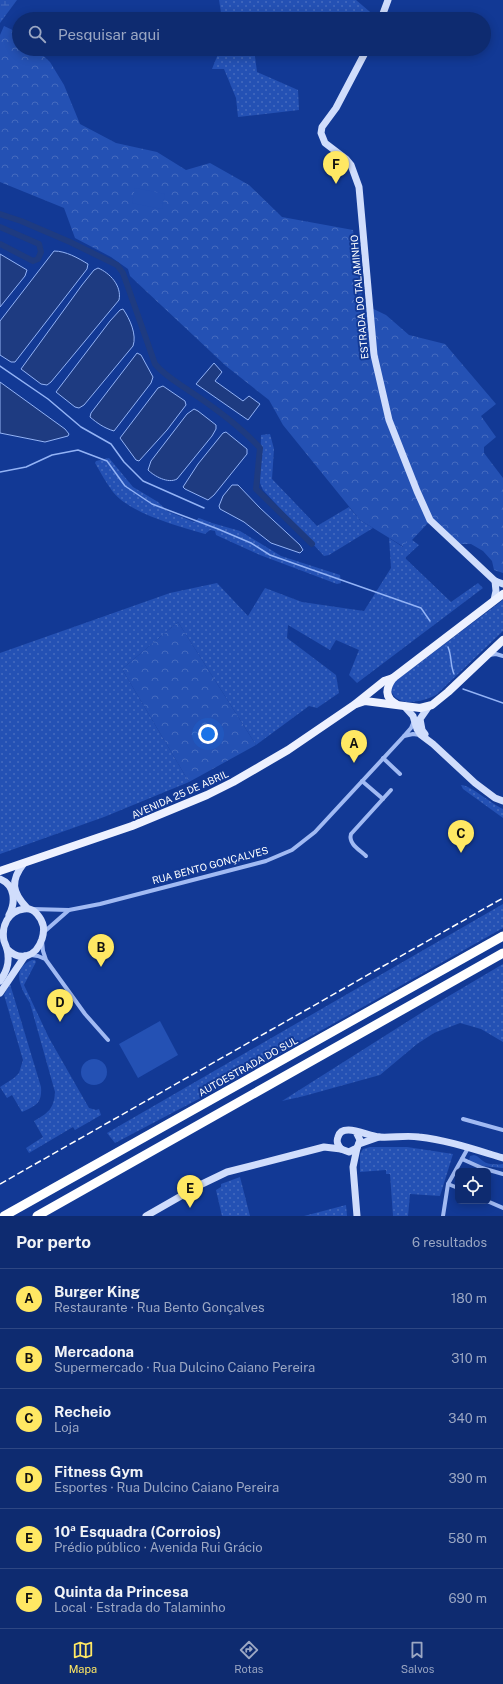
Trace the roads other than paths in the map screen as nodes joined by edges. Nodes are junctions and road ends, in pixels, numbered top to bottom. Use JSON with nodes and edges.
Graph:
{"nodes":[{"id":1,"x":388,"y":0,"type":"edge"},
{"id":2,"x":384,"y":12,"type":"edge"},
{"id":3,"x":363,"y":56,"type":"edge"},
{"id":4,"x":495,"y":581,"type":"junction"},
{"id":5,"x":503,"y":584,"type":"edge"},
{"id":6,"x":503,"y":594,"type":"edge"},
{"id":7,"x":494,"y":600,"type":"junction"},
{"id":8,"x":503,"y":642,"type":"edge"},
{"id":9,"x":503,"y":647,"type":"edge"},
{"id":10,"x":487,"y":656,"type":"junction"},
{"id":11,"x":503,"y":656,"type":"edge"},
{"id":12,"x":393,"y":678,"type":"junction"},
{"id":13,"x":354,"y":705,"type":"junction"},
{"id":14,"x":400,"y":705,"type":"junction"},
{"id":15,"x":429,"y":706,"type":"junction"},
{"id":16,"x":414,"y":720,"type":"junction"},
{"id":17,"x":421,"y":735,"type":"junction"},
{"id":18,"x":404,"y":736,"type":"junction"},
{"id":19,"x":433,"y":744,"type":"junction"},
{"id":20,"x":383,"y":758,"type":"junction"},
{"id":21,"x":400,"y":774,"type":"dead end"},
{"id":22,"x":362,"y":781,"type":"junction"},
{"id":23,"x":391,"y":790,"type":"dead end"},
{"id":24,"x":383,"y":799,"type":"junction"},
{"id":25,"x":503,"y":801,"type":"edge"},
{"id":26,"x":366,"y":856,"type":"dead end"},
{"id":27,"x":24,"y":863,"type":"junction"},
{"id":28,"x":0,"y":871,"type":"edge"},
{"id":29,"x":0,"y":880,"type":"edge"},
{"id":30,"x":29,"y":908,"type":"junction"},
{"id":31,"x":69,"y":910,"type":"junction"},
{"id":32,"x":8,"y":917,"type":"junction"},
{"id":33,"x":43,"y":935,"type":"junction"},
{"id":34,"x":503,"y":936,"type":"edge"},
{"id":35,"x":7,"y":949,"type":"junction"},
{"id":36,"x":503,"y":953,"type":"edge"},
{"id":37,"x":28,"y":956,"type":"junction"},
{"id":38,"x":46,"y":960,"type":"junction"},
{"id":39,"x":0,"y":982,"type":"edge"},
{"id":40,"x":0,"y":993,"type":"edge"},
{"id":41,"x":108,"y":1040,"type":"dead end"},
{"id":42,"x":463,"y":1119,"type":"dead end"},
{"id":43,"x":503,"y":1130,"type":"edge"},
{"id":44,"x":356,"y":1132,"type":"junction"},
{"id":45,"x":338,"y":1137,"type":"junction"},
{"id":46,"x":379,"y":1137,"type":"junction"},
{"id":47,"x":358,"y":1146,"type":"junction"},
{"id":48,"x":324,"y":1147,"type":"junction"},
{"id":49,"x":468,"y":1148,"type":"junction"},
{"id":50,"x":342,"y":1150,"type":"junction"},
{"id":51,"x":503,"y":1158,"type":"edge"},
{"id":52,"x":462,"y":1159,"type":"junction"},
{"id":53,"x":353,"y":1167,"type":"junction"},
{"id":54,"x":503,"y":1174,"type":"edge"},
{"id":55,"x":448,"y":1184,"type":"junction"},
{"id":56,"x":455,"y":1187,"type":"edge"},
{"id":57,"x":491,"y":1203,"type":"edge"},
{"id":58,"x":503,"y":1208,"type":"edge"},
{"id":59,"x":4,"y":1216,"type":"edge"},
{"id":60,"x":37,"y":1216,"type":"edge"},
{"id":61,"x":146,"y":1216,"type":"edge"},
{"id":62,"x":357,"y":1216,"type":"edge"},
{"id":63,"x":443,"y":1216,"type":"edge"}],
"edges":[{"from":1,"to":2,"type":"street"},
{"from":3,"to":4,"type":"street","name":"ESTRADA DO TALAMINHO"},
{"from":4,"to":5,"type":"street"},
{"from":4,"to":7,"type":"street"},
{"from":6,"to":7,"type":"main road","name":"AVENIDA 25 DE ABRIL"},
{"from":7,"to":12,"type":"main road","name":"AVENIDA 25 DE ABRIL"},
{"from":8,"to":9,"type":"street"},
{"from":8,"to":10,"type":"main road"},
{"from":10,"to":11,"type":"street"},
{"from":10,"to":15,"type":"main road"},
{"from":12,"to":13,"type":"main road","name":"AVENIDA 25 DE ABRIL"},
{"from":12,"to":14,"type":"main road"},
{"from":13,"to":14,"type":"main road","name":"AVENIDA 25 DE ABRIL"},
{"from":13,"to":27,"type":"main road","name":"AVENIDA 25 DE ABRIL"},
{"from":14,"to":15,"type":"main road","name":"AVENIDA 25 DE ABRIL"},
{"from":14,"to":16,"type":"street"},
{"from":15,"to":19,"type":"street"},
{"from":16,"to":17,"type":"street"},
{"from":16,"to":18,"type":"street","name":"RUA BENTO GONÇALVES"},
{"from":17,"to":18,"type":"street"},
{"from":17,"to":19,"type":"street"},
{"from":18,"to":20,"type":"street","name":"RUA BENTO GONÇALVES"},
{"from":19,"to":25,"type":"street"},
{"from":20,"to":21,"type":"street"},
{"from":20,"to":22,"type":"street","name":"RUA BENTO GONÇALVES"},
{"from":22,"to":24,"type":"street"},
{"from":22,"to":31,"type":"street","name":"RUA BENTO GONÇALVES"},
{"from":23,"to":24,"type":"street"},
{"from":24,"to":26,"type":"street"},
{"from":27,"to":28,"type":"main road","name":"AVENIDA 25 DE ABRIL"},
{"from":27,"to":30,"type":"street"},
{"from":29,"to":32,"type":"street"},
{"from":30,"to":31,"type":"street","name":"RUA BENTO GONÇALVES"},
{"from":30,"to":32,"type":"street"},
{"from":30,"to":33,"type":"street"},
{"from":31,"to":33,"type":"street"},
{"from":32,"to":35,"type":"street"},
{"from":33,"to":37,"type":"street"},
{"from":33,"to":38,"type":"street"},
{"from":34,"to":59,"type":"highway","name":"AUTOESTRADA DO SUL"},
{"from":35,"to":37,"type":"street"},
{"from":35,"to":39,"type":"street"},
{"from":36,"to":60,"type":"highway"},
{"from":37,"to":38,"type":"street"},
{"from":37,"to":40,"type":"street"},
{"from":38,"to":41,"type":"street"},
{"from":42,"to":43,"type":"street"},
{"from":44,"to":45,"type":"street"},
{"from":44,"to":46,"type":"street"},
{"from":44,"to":47,"type":"street"},
{"from":45,"to":48,"type":"street"},
{"from":45,"to":50,"type":"street"},
{"from":46,"to":47,"type":"street"},
{"from":46,"to":49,"type":"street"},
{"from":47,"to":50,"type":"street"},
{"from":47,"to":53,"type":"street"},
{"from":48,"to":50,"type":"street"},
{"from":48,"to":61,"type":"street"},
{"from":49,"to":51,"type":"street"},
{"from":49,"to":52,"type":"street"},
{"from":50,"to":53,"type":"street"},
{"from":52,"to":54,"type":"street"},
{"from":52,"to":55,"type":"street"},
{"from":53,"to":62,"type":"street"},
{"from":55,"to":56,"type":"street"},
{"from":55,"to":63,"type":"street"},
{"from":57,"to":58,"type":"street"}]}
